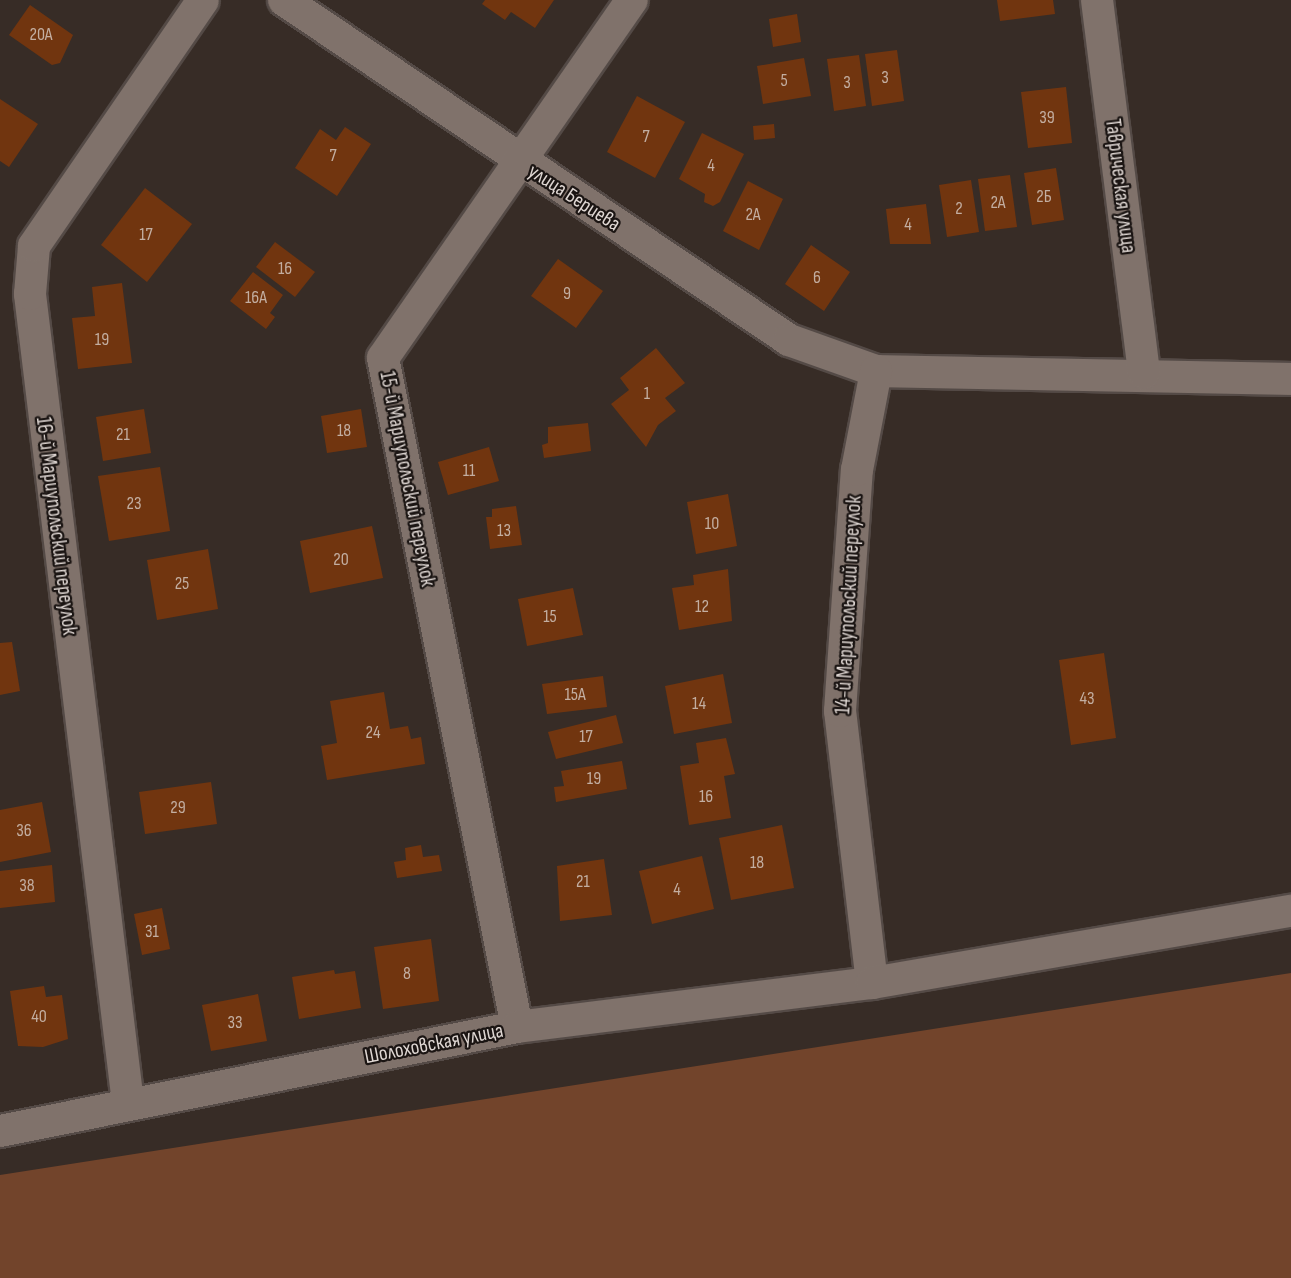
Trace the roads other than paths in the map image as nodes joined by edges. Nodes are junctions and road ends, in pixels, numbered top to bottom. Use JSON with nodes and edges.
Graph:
{"nodes":[{"id":1,"x":203,"y":0,"type":"edge"},
{"id":2,"x":284,"y":0,"type":"edge"},
{"id":3,"x":632,"y":0,"type":"edge"},
{"id":4,"x":1097,"y":0,"type":"edge"},
{"id":5,"x":519,"y":162,"type":"junction"},
{"id":6,"x":876,"y":370,"type":"junction"},
{"id":7,"x":1144,"y":373,"type":"junction"},
{"id":8,"x":1291,"y":379,"type":"edge"},
{"id":9,"x":1291,"y":911,"type":"edge"},
{"id":10,"x":872,"y":983,"type":"junction"},
{"id":11,"x":517,"y":1027,"type":"junction"},
{"id":12,"x":128,"y":1103,"type":"junction"},
{"id":13,"x":0,"y":1131,"type":"edge"}],
"edges":[{"from":1,"to":12,"type":"street","name":"16-й Мариупольский переулок"},
{"from":2,"to":5,"type":"street","name":"улица Бериева"},
{"from":3,"to":5,"type":"street","name":"15-й Мариупольский переулок"},
{"from":4,"to":7,"type":"street","name":"Таврическая улица"},
{"from":5,"to":6,"type":"street","name":"улица Бериева"},
{"from":5,"to":11,"type":"street","name":"15-й Мариупольский переулок"},
{"from":6,"to":7,"type":"street","name":"улица Бериева"},
{"from":6,"to":10,"type":"street","name":"14-й Мариупольский переулок"},
{"from":7,"to":8,"type":"street","name":"улица Бериева"},
{"from":9,"to":10,"type":"street","name":"Шолоховская улица"},
{"from":10,"to":11,"type":"street","name":"Шолоховская улица"},
{"from":11,"to":12,"type":"street","name":"Шолоховская улица"},
{"from":12,"to":13,"type":"street","name":"Шолоховская улица"}]}
